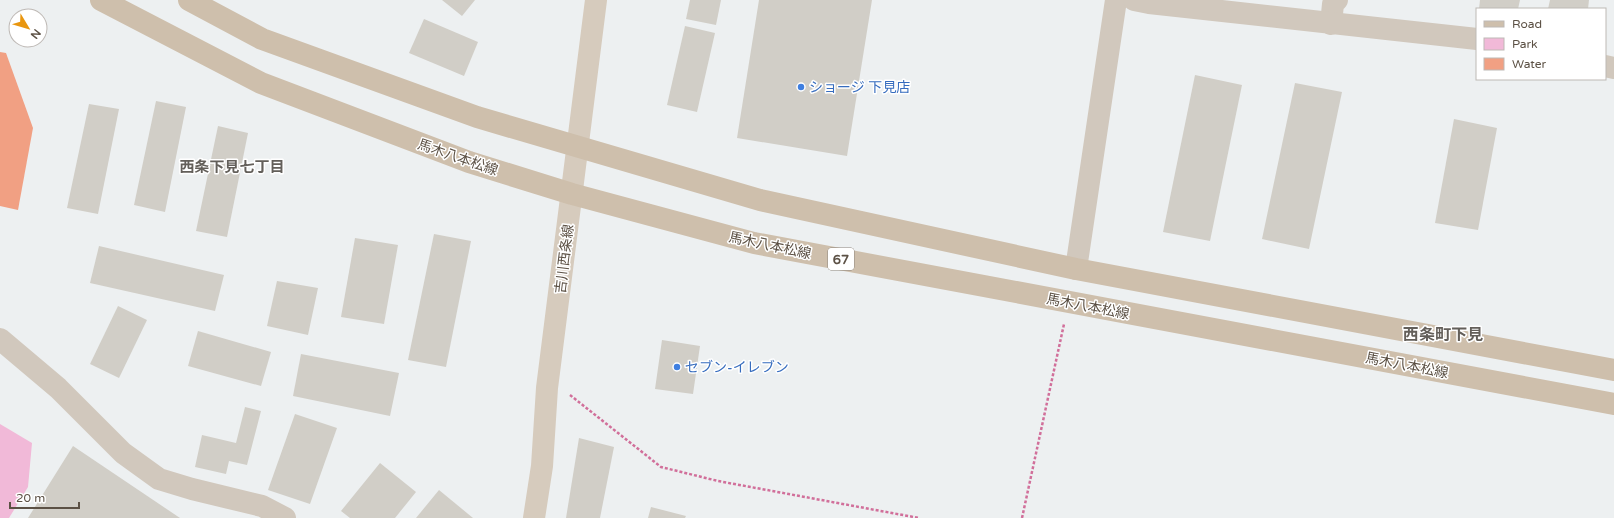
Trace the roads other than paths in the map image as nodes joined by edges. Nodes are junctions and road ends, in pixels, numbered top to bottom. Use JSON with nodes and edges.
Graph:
{"nodes":[{"id":1,"x":101,"y":0,"type":"edge"},
{"id":2,"x":189,"y":0,"type":"edge"},
{"id":3,"x":596,"y":0,"type":"edge"},
{"id":4,"x":1116,"y":0,"type":"edge"},
{"id":5,"x":1134,"y":0,"type":"edge"},
{"id":6,"x":1337,"y":0,"type":"edge"},
{"id":7,"x":1331,"y":24,"type":"junction"},
{"id":8,"x":1476,"y":40,"type":"edge"},
{"id":9,"x":578,"y":147,"type":"junction"},
{"id":10,"x":572,"y":194,"type":"junction"},
{"id":11,"x":1076,"y":269,"type":"junction"},
{"id":12,"x":0,"y":339,"type":"edge"},
{"id":13,"x":1614,"y":370,"type":"edge"},
{"id":14,"x":1614,"y":404,"type":"edge"},
{"id":15,"x":285,"y":518,"type":"edge"},
{"id":16,"x":534,"y":518,"type":"edge"}],
"edges":[{"from":1,"to":10,"type":"main road","name":"馬木八本松線","number":"67"},
{"from":2,"to":9,"type":"main road"},
{"from":3,"to":9,"type":"main road","name":"吉川西条線"},
{"from":4,"to":11,"type":"street"},
{"from":5,"to":7,"type":"street"},
{"from":6,"to":7,"type":"street"},
{"from":7,"to":8,"type":"street"},
{"from":9,"to":10,"type":"main road","name":"吉川西条線"},
{"from":9,"to":11,"type":"main road"},
{"from":10,"to":14,"type":"main road","name":"馬木八本松線","number":"67"},
{"from":10,"to":16,"type":"main road","name":"吉川西条線"},
{"from":11,"to":13,"type":"main road"},
{"from":12,"to":15,"type":"street"}]}
